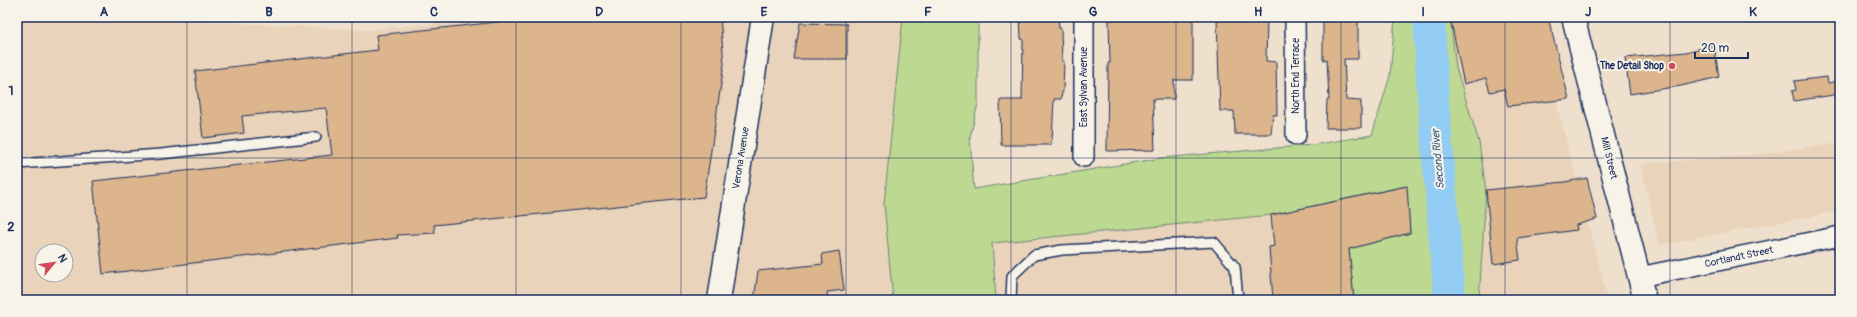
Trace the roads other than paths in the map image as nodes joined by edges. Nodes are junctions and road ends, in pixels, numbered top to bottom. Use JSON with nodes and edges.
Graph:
{"nodes":[{"id":1,"x":763,"y":17,"type":"edge"},
{"id":2,"x":1084,"y":17,"type":"edge"},
{"id":3,"x":1295,"y":17,"type":"edge"},
{"id":4,"x":1573,"y":17,"type":"edge"},
{"id":5,"x":1296,"y":135,"type":"dead end"},
{"id":6,"x":316,"y":137,"type":"dead end"},
{"id":7,"x":1084,"y":157,"type":"dead end"},
{"id":8,"x":17,"y":164,"type":"edge"},
{"id":9,"x":1840,"y":236,"type":"edge"},
{"id":10,"x":1639,"y":277,"type":"junction"},
{"id":11,"x":719,"y":300,"type":"edge"},
{"id":12,"x":1011,"y":300,"type":"edge"},
{"id":13,"x":1238,"y":300,"type":"edge"},
{"id":14,"x":1645,"y":300,"type":"edge"}],
"edges":[{"from":1,"to":11,"type":"street","name":"Verona Avenue"},
{"from":2,"to":7,"type":"street","name":"East Sylvan Avenue"},
{"from":3,"to":5,"type":"street","name":"North End Terrace"},
{"from":4,"to":10,"type":"street","name":"Mill Street"},
{"from":6,"to":8,"type":"lane"},
{"from":9,"to":10,"type":"street","name":"Cortlandt Street"},
{"from":10,"to":14,"type":"street","name":"Mill Street"},
{"from":12,"to":13,"type":"lane"}]}
